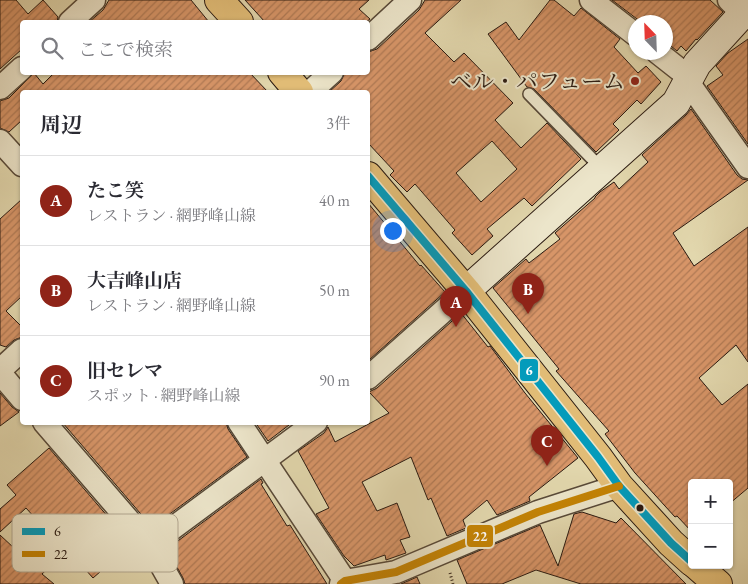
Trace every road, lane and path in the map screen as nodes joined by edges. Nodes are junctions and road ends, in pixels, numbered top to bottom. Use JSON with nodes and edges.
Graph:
{"nodes":[{"id":1,"x":94,"y":0,"type":"edge"},
{"id":2,"x":219,"y":0,"type":"edge"},
{"id":3,"x":410,"y":0,"type":"edge"},
{"id":4,"x":591,"y":0,"type":"edge"},
{"id":5,"x":740,"y":8,"type":"edge"},
{"id":6,"x":72,"y":20,"type":"edge"},
{"id":7,"x":237,"y":20,"type":"edge"},
{"id":8,"x":628,"y":29,"type":"edge"},
{"id":9,"x":370,"y":37,"type":"edge"},
{"id":10,"x":666,"y":60,"type":"edge"},
{"id":11,"x":20,"y":70,"type":"edge"},
{"id":12,"x":285,"y":75,"type":"edge"},
{"id":13,"x":329,"y":75,"type":"edge"},
{"id":14,"x":689,"y":80,"type":"junction"},
{"id":15,"x":0,"y":88,"type":"edge"},
{"id":16,"x":297,"y":90,"type":"edge"},
{"id":17,"x":312,"y":90,"type":"edge"},
{"id":18,"x":528,"y":94,"type":"dead end"},
{"id":19,"x":0,"y":140,"type":"edge"},
{"id":20,"x":20,"y":163,"type":"edge"},
{"id":21,"x":748,"y":167,"type":"edge"},
{"id":22,"x":602,"y":169,"type":"junction"},
{"id":23,"x":370,"y":178,"type":"edge"},
{"id":24,"x":461,"y":285,"type":"junction"},
{"id":25,"x":20,"y":352,"type":"edge"},
{"id":26,"x":0,"y":371,"type":"edge"},
{"id":27,"x":370,"y":376,"type":"edge"},
{"id":28,"x":20,"y":396,"type":"edge"},
{"id":29,"x":47,"y":425,"type":"edge"},
{"id":30,"x":241,"y":425,"type":"edge"},
{"id":31,"x":312,"y":425,"type":"edge"},
{"id":32,"x":266,"y":460,"type":"junction"},
{"id":33,"x":619,"y":486,"type":"junction"},
{"id":34,"x":123,"y":514,"type":"edge"},
{"id":35,"x":178,"y":525,"type":"edge"},
{"id":36,"x":688,"y":558,"type":"edge"},
{"id":37,"x":701,"y":569,"type":"edge"},
{"id":38,"x":165,"y":572,"type":"edge"},
{"id":39,"x":343,"y":582,"type":"edge"},
{"id":40,"x":172,"y":584,"type":"edge"},
{"id":41,"x":718,"y":584,"type":"edge"}],
"edges":[{"from":1,"to":6,"type":"street"},
{"from":2,"to":7,"type":"main road"},
{"from":3,"to":9,"type":"street"},
{"from":4,"to":8,"type":"street"},
{"from":5,"to":14,"type":"street"},
{"from":10,"to":14,"type":"street"},
{"from":11,"to":15,"type":"street"},
{"from":12,"to":16,"type":"main road"},
{"from":13,"to":17,"type":"street"},
{"from":14,"to":21,"type":"street"},
{"from":14,"to":22,"type":"street"},
{"from":18,"to":22,"type":"lane"},
{"from":19,"to":20,"type":"street"},
{"from":22,"to":24,"type":"street"},
{"from":23,"to":24,"type":"main road"},
{"from":24,"to":27,"type":"street"},
{"from":24,"to":33,"type":"main road"},
{"from":25,"to":26,"type":"street"},
{"from":26,"to":28,"type":"street"},
{"from":29,"to":34,"type":"street"},
{"from":30,"to":32,"type":"street"},
{"from":31,"to":32,"type":"street"},
{"from":32,"to":35,"type":"street"},
{"from":32,"to":39,"type":"street"},
{"from":33,"to":36,"type":"main road"},
{"from":33,"to":39,"type":"street"},
{"from":37,"to":41,"type":"main road"},
{"from":38,"to":40,"type":"street"}]}
